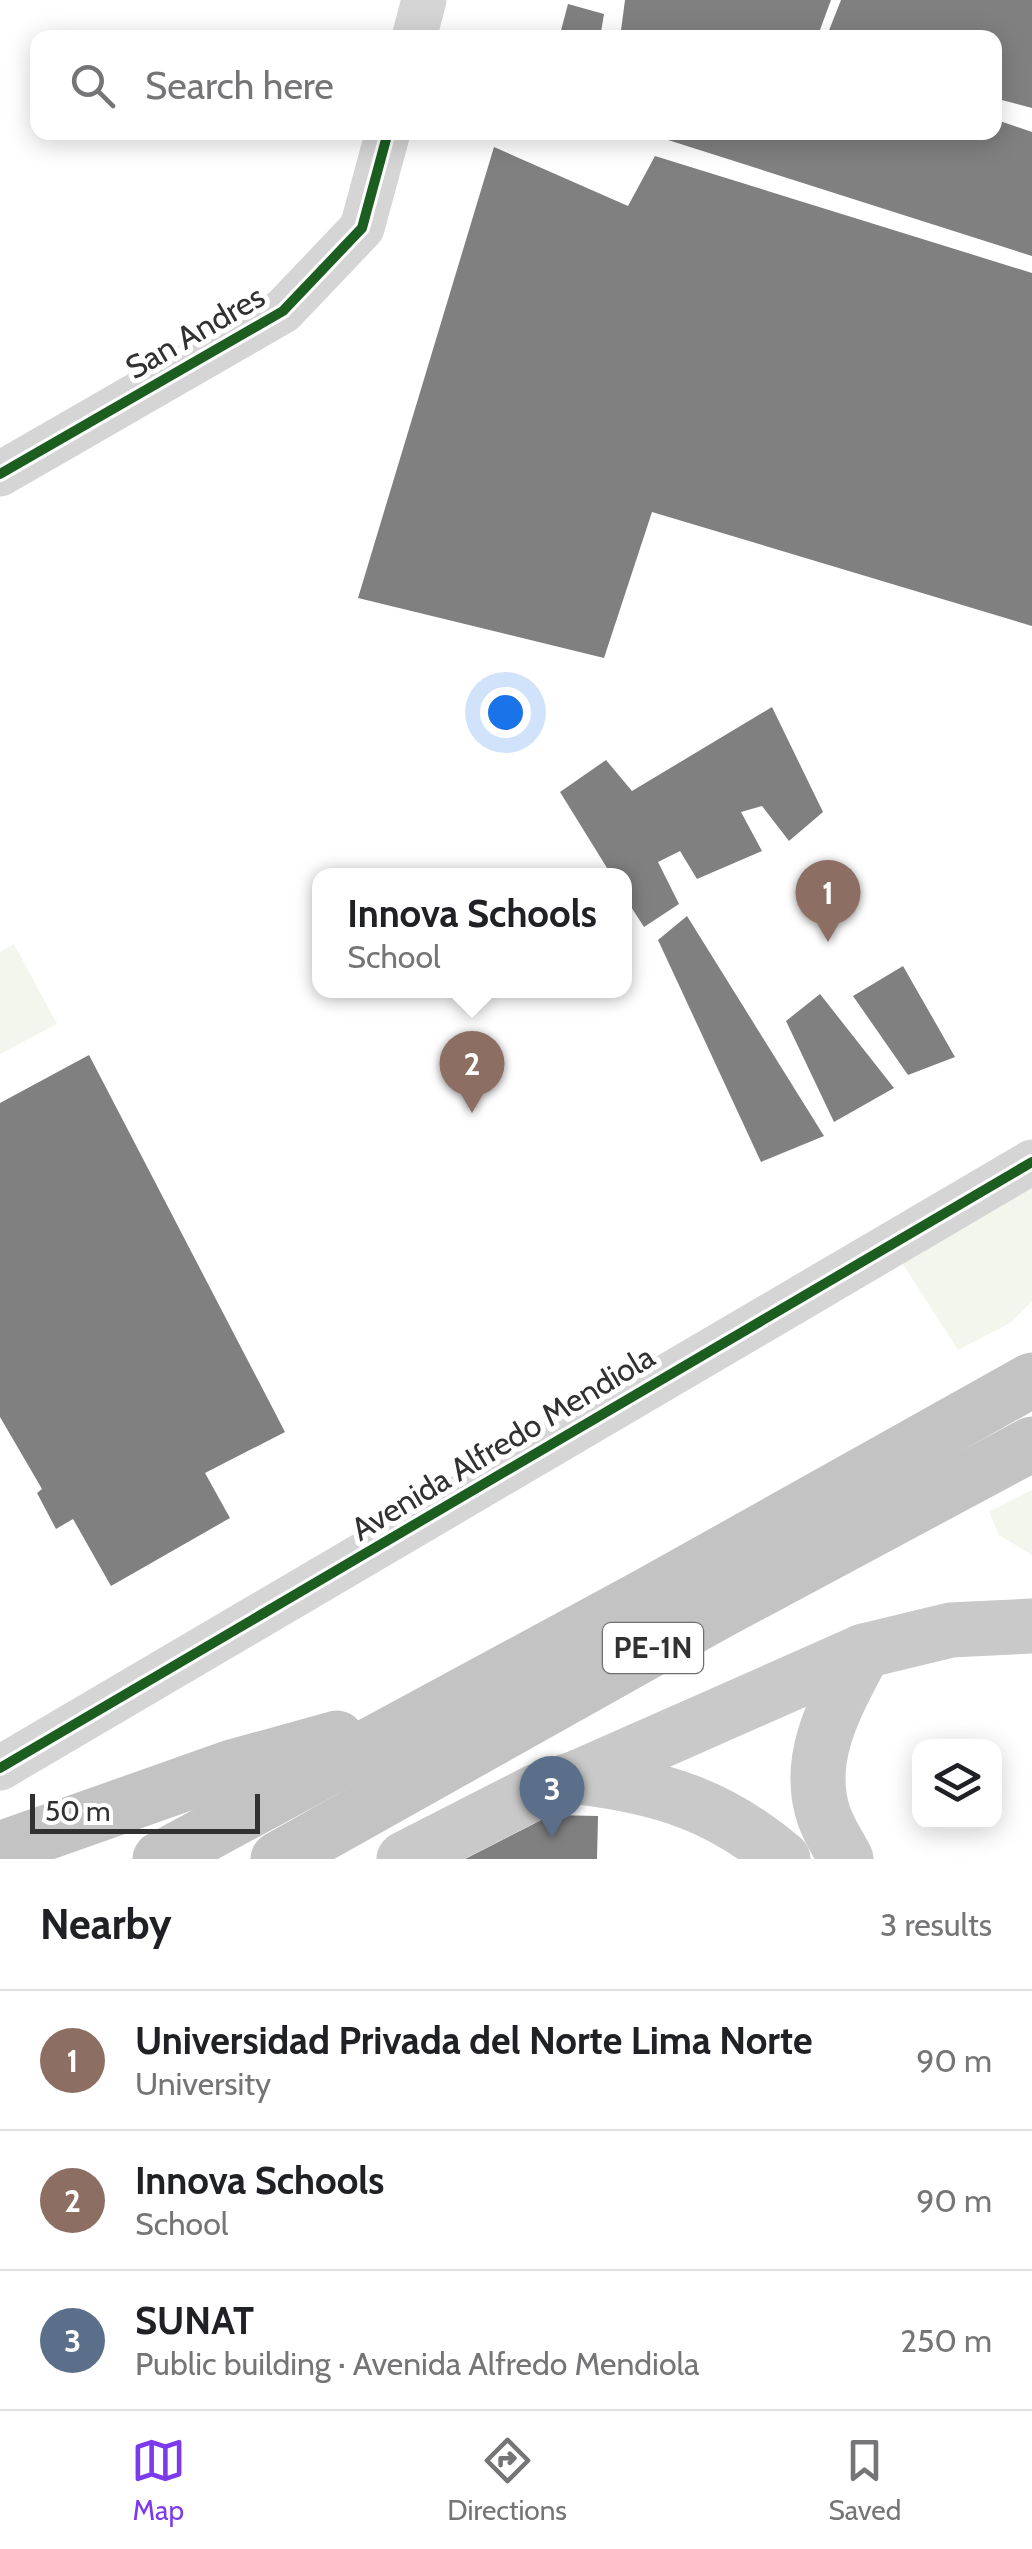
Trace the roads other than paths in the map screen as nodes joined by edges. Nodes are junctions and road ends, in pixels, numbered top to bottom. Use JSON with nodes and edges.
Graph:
{"nodes":[{"id":1,"x":424,"y":0,"type":"edge"},
{"id":2,"x":416,"y":30,"type":"edge"},
{"id":3,"x":386,"y":140,"type":"edge"},
{"id":4,"x":0,"y":474,"type":"edge"},
{"id":5,"x":1032,"y":1162,"type":"edge"},
{"id":6,"x":1032,"y":1380,"type":"edge"},
{"id":7,"x":1032,"y":1444,"type":"edge"},
{"id":8,"x":1032,"y":1626,"type":"edge"},
{"id":9,"x":864,"y":1652,"type":"junction"},
{"id":10,"x":426,"y":1712,"type":"junction"},
{"id":11,"x":0,"y":1768,"type":"edge"},
{"id":12,"x":579,"y":1777,"type":"junction"},
{"id":13,"x":0,"y":1849,"type":"edge"},
{"id":14,"x":160,"y":1859,"type":"edge"},
{"id":15,"x":278,"y":1859,"type":"edge"},
{"id":16,"x":404,"y":1859,"type":"edge"},
{"id":17,"x":783,"y":1859,"type":"edge"},
{"id":18,"x":846,"y":1859,"type":"edge"}],
"edges":[{"from":1,"to":2,"type":"street"},
{"from":3,"to":4,"type":"street","name":"San Andres"},
{"from":5,"to":11,"type":"street","name":"Avenida Alfredo Mendiola"},
{"from":6,"to":10,"type":"highway","number":"PE-1N"},
{"from":7,"to":15,"type":"highway","number":"PE-1N"},
{"from":8,"to":9,"type":"main road"},
{"from":9,"to":12,"type":"main road"},
{"from":9,"to":18,"type":"main road"},
{"from":10,"to":13,"type":"highway"},
{"from":10,"to":14,"type":"highway","number":"PE-1N"},
{"from":12,"to":16,"type":"main road"},
{"from":12,"to":17,"type":"main road"}]}
